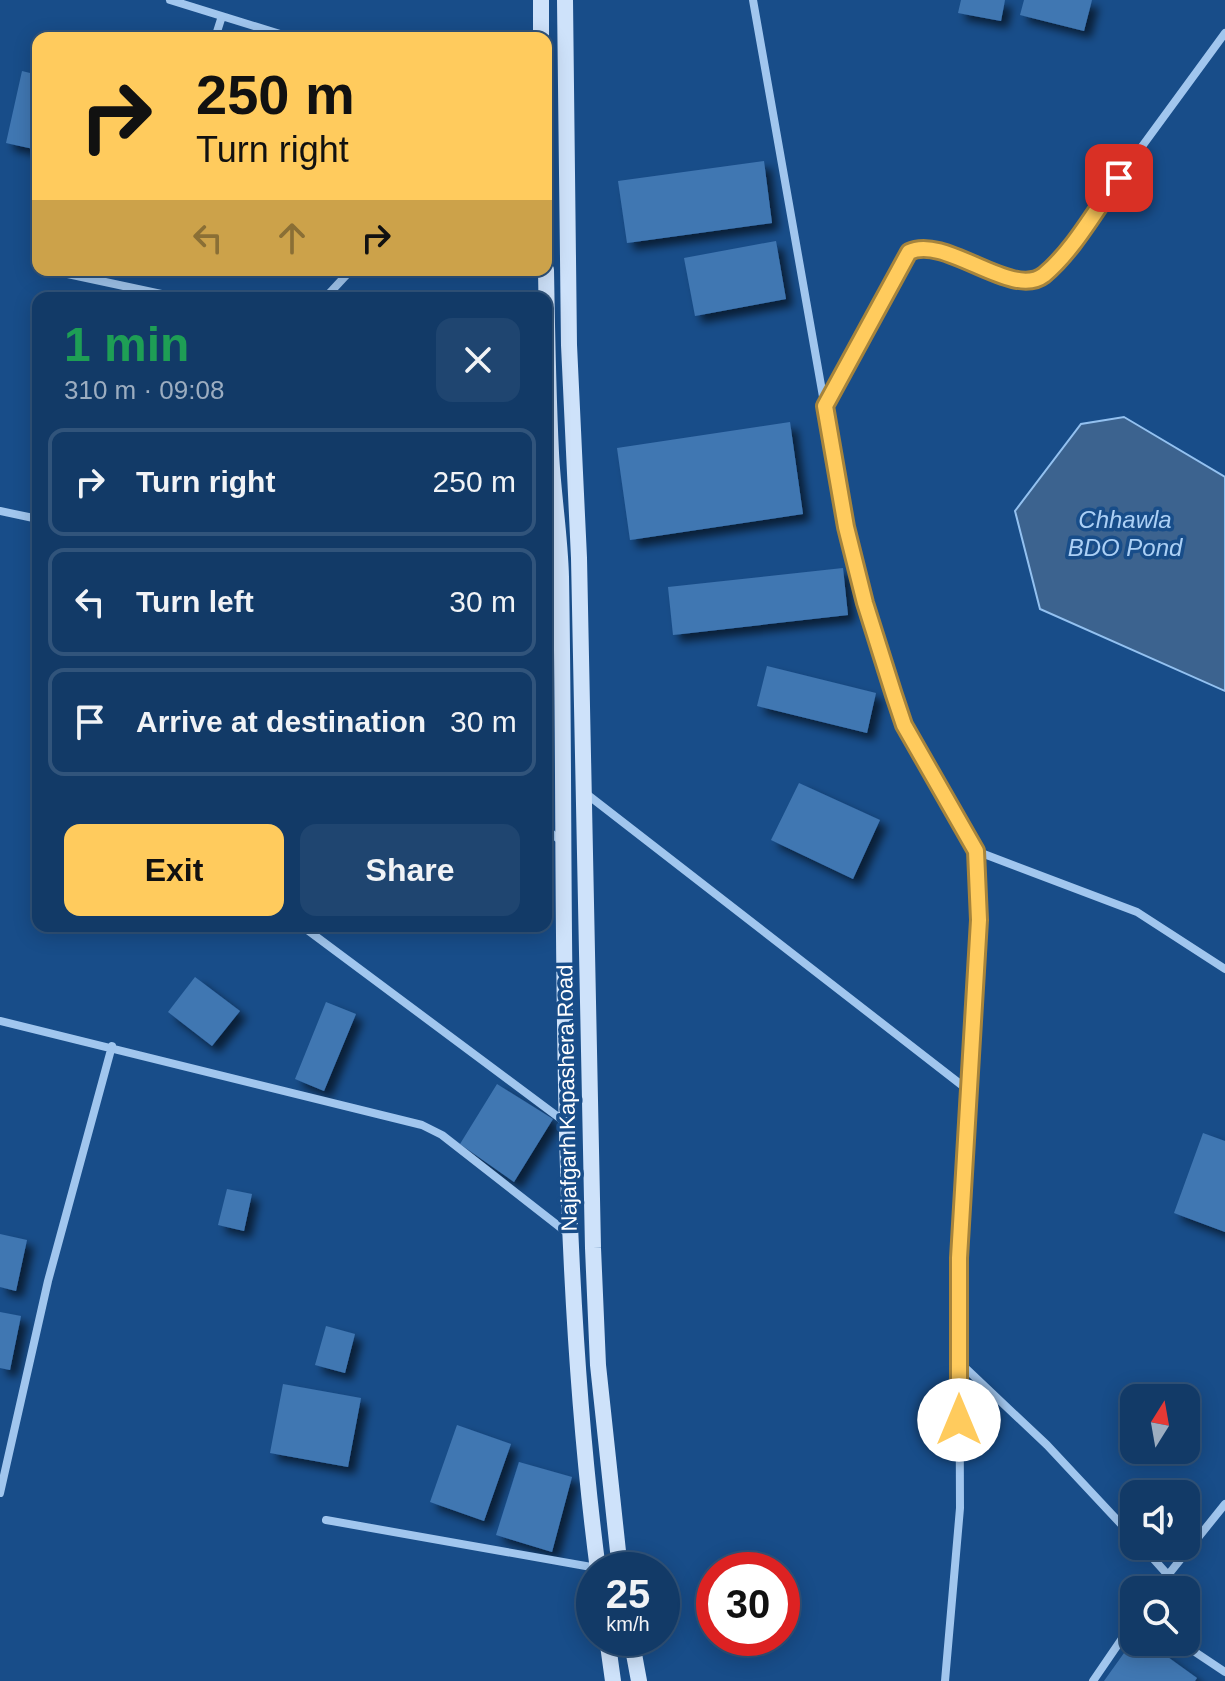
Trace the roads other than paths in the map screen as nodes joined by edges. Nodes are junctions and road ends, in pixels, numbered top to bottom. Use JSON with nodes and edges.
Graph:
{"nodes":[{"id":1,"x":170,"y":0,"type":"edge"},
{"id":2,"x":541,"y":0,"type":"edge"},
{"id":3,"x":565,"y":0,"type":"edge"},
{"id":4,"x":753,"y":0,"type":"edge"},
{"id":5,"x":222,"y":16,"type":"junction"},
{"id":6,"x":217,"y":32,"type":"edge"},
{"id":7,"x":274,"y":32,"type":"edge"},
{"id":8,"x":541,"y":32,"type":"edge"},
{"id":9,"x":1225,"y":33,"type":"edge"},
{"id":10,"x":77,"y":276,"type":"edge"},
{"id":11,"x":345,"y":276,"type":"edge"},
{"id":12,"x":152,"y":292,"type":"edge"},
{"id":13,"x":331,"y":292,"type":"edge"},
{"id":14,"x":825,"y":406,"type":"junction"},
{"id":15,"x":552,"y":467,"type":"edge"},
{"id":16,"x":0,"y":511,"type":"edge"},
{"id":17,"x":32,"y":518,"type":"edge"},
{"id":18,"x":584,"y":792,"type":"junction"},
{"id":19,"x":552,"y":834,"type":"edge"},
{"id":20,"x":562,"y":841,"type":"junction"},
{"id":21,"x":976,"y":851,"type":"junction"},
{"id":22,"x":310,"y":932,"type":"edge"},
{"id":23,"x":1225,"y":969,"type":"edge"},
{"id":24,"x":0,"y":1021,"type":"edge"},
{"id":25,"x":112,"y":1046,"type":"junction"},
{"id":26,"x":968,"y":1090,"type":"junction"},
{"id":27,"x":568,"y":1124,"type":"junction"},
{"id":28,"x":572,"y":1237,"type":"junction"},
{"id":29,"x":958,"y":1361,"type":"junction"},
{"id":30,"x":0,"y":1493,"type":"edge"},
{"id":31,"x":1225,"y":1504,"type":"edge"},
{"id":32,"x":326,"y":1520,"type":"dead end"},
{"id":33,"x":1120,"y":1523,"type":"edge"},
{"id":34,"x":596,"y":1552,"type":"edge"},
{"id":35,"x":618,"y":1552,"type":"edge"},
{"id":36,"x":1154,"y":1560,"type":"edge"},
{"id":37,"x":576,"y":1565,"type":"edge"},
{"id":38,"x":1167,"y":1574,"type":"joint"},
{"id":39,"x":1120,"y":1641,"type":"edge"},
{"id":40,"x":1200,"y":1655,"type":"edge"},
{"id":41,"x":610,"y":1656,"type":"edge"},
{"id":42,"x":634,"y":1656,"type":"edge"},
{"id":43,"x":1225,"y":1672,"type":"edge"},
{"id":44,"x":613,"y":1681,"type":"edge"},
{"id":45,"x":639,"y":1681,"type":"edge"},
{"id":46,"x":945,"y":1681,"type":"edge"},
{"id":47,"x":1093,"y":1681,"type":"edge"}],
"edges":[{"from":1,"to":5,"type":"street"},
{"from":2,"to":8,"type":"main road"},
{"from":3,"to":18,"type":"main road","name":"Najafgarh Kapashera Road"},
{"from":4,"to":14,"type":"street"},
{"from":5,"to":6,"type":"street"},
{"from":5,"to":7,"type":"street"},
{"from":9,"to":14,"type":"street"},
{"from":10,"to":12,"type":"street"},
{"from":11,"to":13,"type":"street"},
{"from":14,"to":21,"type":"street"},
{"from":15,"to":20,"type":"main road"},
{"from":16,"to":17,"type":"street"},
{"from":18,"to":26,"type":"street"},
{"from":18,"to":35,"type":"main road","name":"Najafgarh Kapashera Road"},
{"from":19,"to":20,"type":"street"},
{"from":20,"to":27,"type":"main road"},
{"from":21,"to":23,"type":"street"},
{"from":21,"to":26,"type":"street"},
{"from":22,"to":27,"type":"street"},
{"from":24,"to":25,"type":"street"},
{"from":25,"to":28,"type":"street"},
{"from":25,"to":30,"type":"street"},
{"from":26,"to":29,"type":"street"},
{"from":27,"to":28,"type":"main road"},
{"from":28,"to":34,"type":"main road"},
{"from":29,"to":33,"type":"street"},
{"from":29,"to":46,"type":"street"},
{"from":31,"to":38,"type":"street"},
{"from":32,"to":37,"type":"street"},
{"from":36,"to":38,"type":"street"},
{"from":39,"to":47,"type":"street"},
{"from":40,"to":43,"type":"street"},
{"from":41,"to":44,"type":"main road"},
{"from":42,"to":45,"type":"main road"}]}
